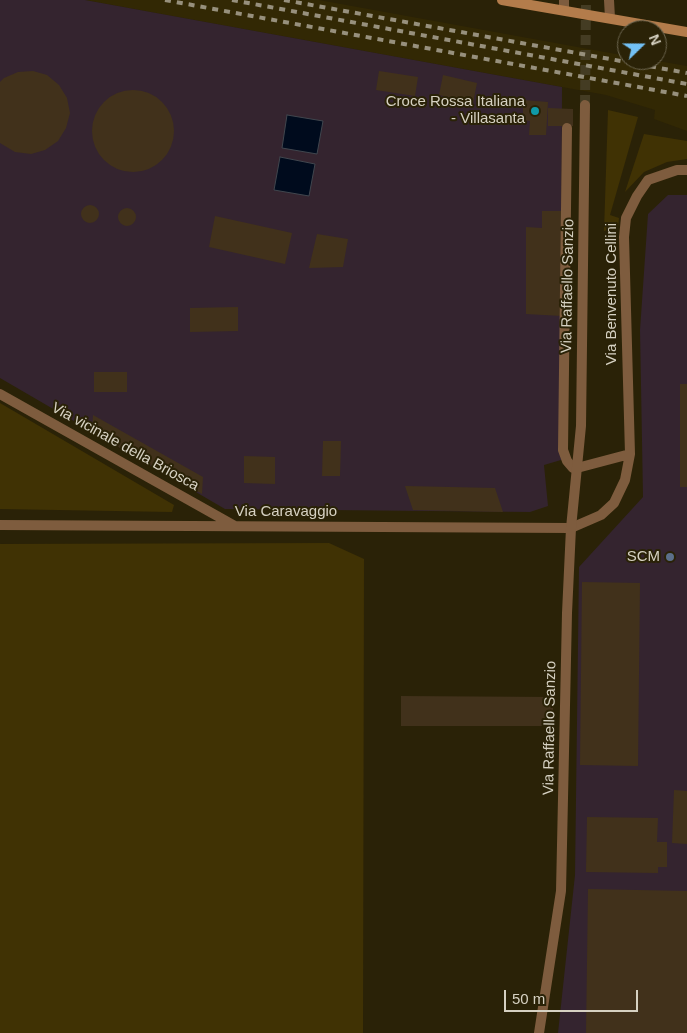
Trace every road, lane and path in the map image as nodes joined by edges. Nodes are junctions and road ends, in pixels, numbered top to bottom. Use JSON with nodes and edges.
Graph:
{"nodes":[{"id":1,"x":502,"y":0,"type":"edge"},
{"id":2,"x":609,"y":0,"type":"edge"},
{"id":3,"x":564,"y":5,"type":"edge"},
{"id":4,"x":610,"y":18,"type":"junction"},
{"id":5,"x":687,"y":32,"type":"edge"},
{"id":6,"x":585,"y":105,"type":"tunnel mouth"},
{"id":7,"x":566,"y":128,"type":"dead end"},
{"id":8,"x":687,"y":170,"type":"edge"},
{"id":9,"x":0,"y":394,"type":"edge"},
{"id":10,"x":630,"y":454,"type":"junction"},
{"id":11,"x":578,"y":468,"type":"junction"},
{"id":12,"x":0,"y":525,"type":"edge"},
{"id":13,"x":236,"y":526,"type":"junction"},
{"id":14,"x":571,"y":528,"type":"junction"},
{"id":15,"x":546,"y":988,"type":"junction"},
{"id":16,"x":539,"y":1033,"type":"edge"},
{"id":17,"x":544,"y":1033,"type":"edge"}],
"edges":[{"from":1,"to":3,"type":"main road"},
{"from":2,"to":4,"type":"street"},
{"from":3,"to":4,"type":"main road"},
{"from":4,"to":5,"type":"main road"},
{"from":6,"to":11,"type":"street","name":"Via Raffaello Sanzio"},
{"from":7,"to":11,"type":"street","name":"Via Raffaello Sanzio"},
{"from":8,"to":10,"type":"street","name":"Via Benvenuto Cellini"},
{"from":9,"to":13,"type":"street","name":"Via vicinale della Briosca"},
{"from":10,"to":11,"type":"street"},
{"from":10,"to":14,"type":"street","name":"Via Benvenuto Cellini"},
{"from":11,"to":14,"type":"street","name":"Via Raffaello Sanzio"},
{"from":12,"to":13,"type":"street","name":"Via Caravaggio"},
{"from":13,"to":14,"type":"street","name":"Via Caravaggio"},
{"from":14,"to":15,"type":"street","name":"Via Raffaello Sanzio"},
{"from":15,"to":16,"type":"street","name":"Via Raffaello Sanzio"},
{"from":15,"to":17,"type":"street","name":"Via Raffaello Sanzio"}]}
